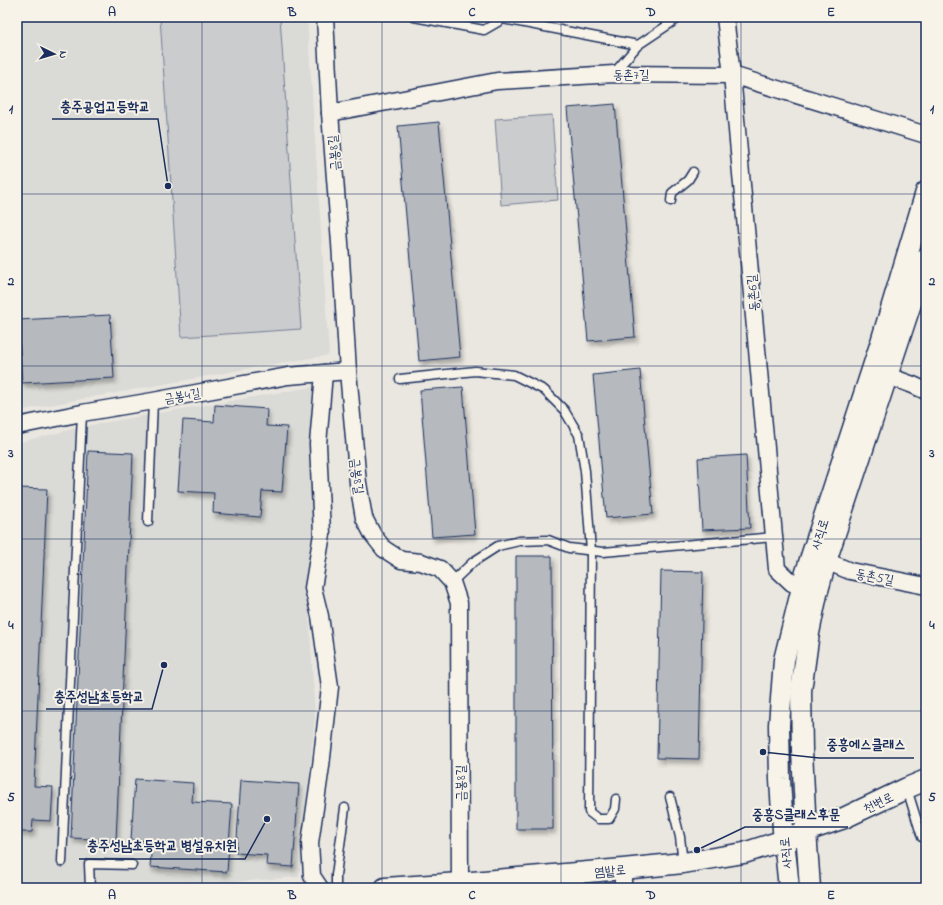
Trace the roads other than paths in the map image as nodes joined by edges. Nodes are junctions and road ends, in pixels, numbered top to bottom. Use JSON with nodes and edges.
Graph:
{"nodes":[{"id":1,"x":325,"y":17,"type":"edge"},
{"id":2,"x":414,"y":17,"type":"edge"},
{"id":3,"x":680,"y":17,"type":"edge"},
{"id":4,"x":725,"y":17,"type":"edge"},
{"id":5,"x":638,"y":45,"type":"junction"},
{"id":6,"x":614,"y":74,"type":"junction"},
{"id":7,"x":732,"y":75,"type":"junction"},
{"id":8,"x":330,"y":113,"type":"junction"},
{"id":9,"x":926,"y":135,"type":"edge"},
{"id":10,"x":693,"y":172,"type":"dead end"},
{"id":11,"x":926,"y":192,"type":"edge"},
{"id":12,"x":670,"y":200,"type":"dead end"},
{"id":13,"x":926,"y":258,"type":"edge"},
{"id":14,"x":348,"y":371,"type":"junction"},
{"id":15,"x":324,"y":373,"type":"junction"},
{"id":16,"x":888,"y":376,"type":"junction"},
{"id":17,"x":400,"y":379,"type":"dead end"},
{"id":18,"x":926,"y":391,"type":"edge"},
{"id":19,"x":153,"y":401,"type":"junction"},
{"id":20,"x":82,"y":413,"type":"junction"},
{"id":21,"x":17,"y":426,"type":"edge"},
{"id":22,"x":148,"y":522,"type":"dead end"},
{"id":23,"x":774,"y":537,"type":"junction"},
{"id":24,"x":591,"y":551,"type":"junction"},
{"id":25,"x":826,"y":561,"type":"junction"},
{"id":26,"x":452,"y":582,"type":"junction"},
{"id":27,"x":926,"y":586,"type":"edge"},
{"id":28,"x":802,"y":587,"type":"junction"},
{"id":29,"x":926,"y":780,"type":"edge"},
{"id":30,"x":907,"y":788,"type":"junction"},
{"id":31,"x":670,"y":797,"type":"dead end"},
{"id":32,"x":616,"y":799,"type":"dead end"},
{"id":33,"x":345,"y":808,"type":"dead end"},
{"id":34,"x":806,"y":831,"type":"junction"},
{"id":35,"x":926,"y":837,"type":"edge"},
{"id":36,"x":784,"y":840,"type":"junction"},
{"id":37,"x":62,"y":862,"type":"dead end"},
{"id":38,"x":683,"y":863,"type":"junction"},
{"id":39,"x":132,"y":865,"type":"dead end"},
{"id":40,"x":623,"y":878,"type":"edge"},
{"id":41,"x":460,"y":885,"type":"edge"},
{"id":42,"x":90,"y":888,"type":"edge"},
{"id":43,"x":320,"y":888,"type":"edge"},
{"id":44,"x":336,"y":888,"type":"edge"},
{"id":45,"x":385,"y":888,"type":"edge"},
{"id":46,"x":789,"y":888,"type":"edge"},
{"id":47,"x":810,"y":888,"type":"edge"}],
"edges":[{"from":1,"to":8,"type":"street","name":"금봉8길"},
{"from":2,"to":5,"type":"lane"},
{"from":3,"to":5,"type":"lane"},
{"from":4,"to":7,"type":"street","name":"동촌6길"},
{"from":5,"to":6,"type":"lane"},
{"from":6,"to":7,"type":"street","name":"동촌7길"},
{"from":6,"to":8,"type":"street","name":"동촌7길"},
{"from":7,"to":9,"type":"street","name":"동촌7길"},
{"from":7,"to":23,"type":"street","name":"동촌6길"},
{"from":8,"to":14,"type":"street","name":"금봉8길"},
{"from":10,"to":12,"type":"lane"},
{"from":11,"to":28,"type":"street","name":"사직로"},
{"from":13,"to":16,"type":"street","name":"사직로"},
{"from":14,"to":15,"type":"street","name":"금봉4길"},
{"from":14,"to":26,"type":"street","name":"금봉8길"},
{"from":15,"to":19,"type":"street","name":"금봉4길"},
{"from":15,"to":43,"type":"street"},
{"from":16,"to":18,"type":"street"},
{"from":16,"to":25,"type":"street","name":"사직로"},
{"from":17,"to":24,"type":"lane"},
{"from":19,"to":20,"type":"street","name":"금봉4길"},
{"from":19,"to":22,"type":"lane"},
{"from":20,"to":21,"type":"street","name":"금봉4길"},
{"from":20,"to":37,"type":"lane"},
{"from":23,"to":24,"type":"lane"},
{"from":23,"to":28,"type":"street","name":"동촌6길"},
{"from":24,"to":26,"type":"lane"},
{"from":24,"to":32,"type":"lane"},
{"from":25,"to":27,"type":"street","name":"동촌5길"},
{"from":25,"to":34,"type":"street","name":"사직로"},
{"from":26,"to":41,"type":"street","name":"금봉8길"},
{"from":28,"to":36,"type":"street","name":"사직로"},
{"from":29,"to":30,"type":"street","name":"천변로"},
{"from":30,"to":34,"type":"street","name":"천변로"},
{"from":30,"to":35,"type":"lane"},
{"from":31,"to":38,"type":"lane"},
{"from":33,"to":44,"type":"lane"},
{"from":34,"to":36,"type":"street","name":"천변로"},
{"from":34,"to":47,"type":"street","name":"사직로"},
{"from":36,"to":38,"type":"street","name":"염밭로"},
{"from":36,"to":46,"type":"street","name":"사직로"},
{"from":38,"to":40,"type":"street","name":"염밭로"},
{"from":39,"to":42,"type":"lane"},
{"from":40,"to":41,"type":"street","name":"염밭로"},
{"from":41,"to":45,"type":"street","name":"염밭로"}]}
